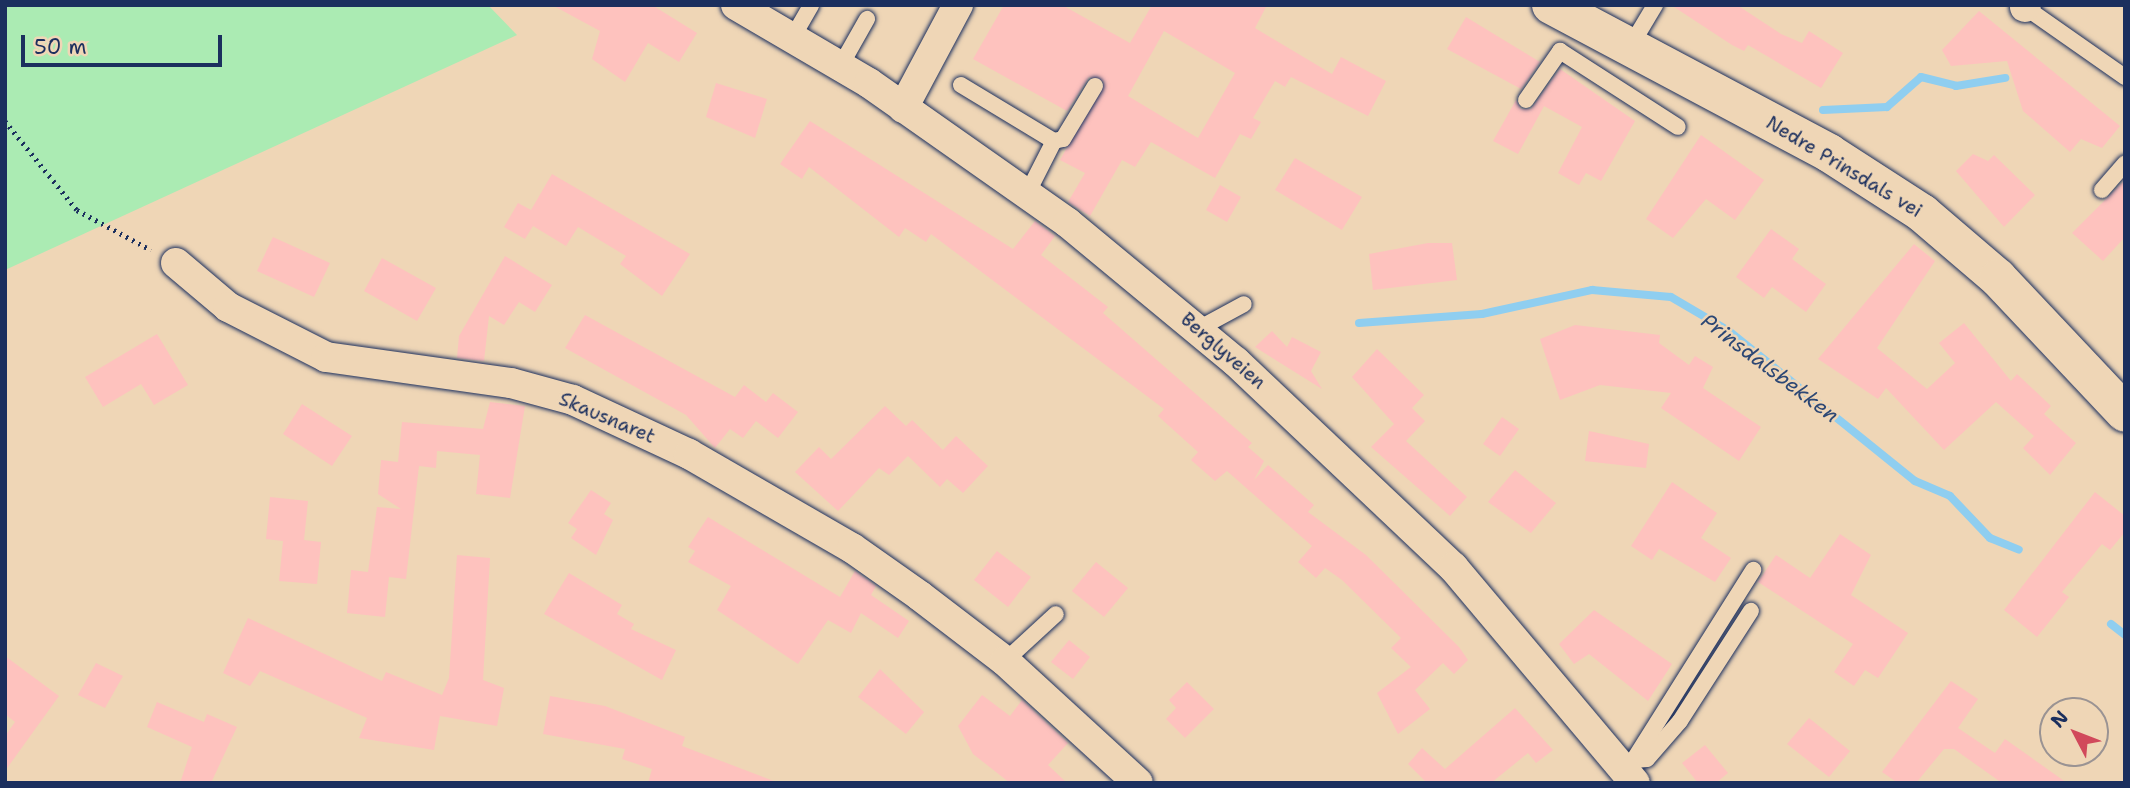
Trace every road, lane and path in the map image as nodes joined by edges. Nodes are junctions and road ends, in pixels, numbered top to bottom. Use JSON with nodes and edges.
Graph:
{"nodes":[{"id":1,"x":736,"y":5,"type":"edge"},
{"id":2,"x":811,"y":5,"type":"edge"},
{"id":3,"x":958,"y":5,"type":"edge"},
{"id":4,"x":1551,"y":5,"type":"edge"},
{"id":5,"x":1655,"y":5,"type":"edge"},
{"id":6,"x":2024,"y":6,"type":"edge"},
{"id":7,"x":867,"y":19,"type":"dead end"},
{"id":8,"x":794,"y":35,"type":"junction"},
{"id":9,"x":1630,"y":47,"type":"junction"},
{"id":10,"x":841,"y":65,"type":"junction"},
{"id":11,"x":2125,"y":77,"type":"edge"},
{"id":12,"x":961,"y":85,"type":"dead end"},
{"id":13,"x":1095,"y":86,"type":"dead end"},
{"id":14,"x":1527,"y":100,"type":"dead end"},
{"id":15,"x":903,"y":108,"type":"junction"},
{"id":16,"x":5,"y":121,"type":"edge"},
{"id":17,"x":1678,"y":127,"type":"dead end"},
{"id":18,"x":1054,"y":141,"type":"junction"},
{"id":19,"x":2125,"y":163,"type":"edge"},
{"id":20,"x":2102,"y":190,"type":"dead end"},
{"id":21,"x":1027,"y":194,"type":"junction"},
{"id":22,"x":176,"y":264,"type":"joint"},
{"id":23,"x":1244,"y":304,"type":"dead end"},
{"id":24,"x":1198,"y":330,"type":"junction"},
{"id":25,"x":2125,"y":413,"type":"edge"},
{"id":26,"x":1753,"y":570,"type":"dead end"},
{"id":27,"x":1751,"y":611,"type":"dead end"},
{"id":28,"x":1056,"y":614,"type":"dead end"},
{"id":29,"x":1005,"y":661,"type":"junction"},
{"id":30,"x":1632,"y":772,"type":"edge"},
{"id":31,"x":1138,"y":783,"type":"edge"}],
"edges":[{"from":1,"to":8,"type":"street","name":"Berglyveien"},
{"from":2,"to":8,"type":"lane"},
{"from":3,"to":15,"type":"street"},
{"from":4,"to":9,"type":"main road","name":"Nedre Prinsdals vei"},
{"from":5,"to":9,"type":"lane"},
{"from":6,"to":11,"type":"lane"},
{"from":7,"to":10,"type":"lane"},
{"from":8,"to":10,"type":"street","name":"Berglyveien"},
{"from":9,"to":25,"type":"main road","name":"Nedre Prinsdals vei"},
{"from":10,"to":15,"type":"street","name":"Berglyveien"},
{"from":12,"to":18,"type":"lane"},
{"from":13,"to":18,"type":"lane"},
{"from":14,"to":17,"type":"lane"},
{"from":15,"to":21,"type":"street","name":"Berglyveien"},
{"from":16,"to":22,"type":"path"},
{"from":18,"to":21,"type":"lane"},
{"from":19,"to":20,"type":"lane"},
{"from":21,"to":24,"type":"street","name":"Berglyveien"},
{"from":22,"to":29,"type":"street","name":"Skausnaret"},
{"from":23,"to":24,"type":"lane"},
{"from":24,"to":30,"type":"street","name":"Berglyveien"},
{"from":26,"to":30,"type":"lane"},
{"from":27,"to":30,"type":"lane"},
{"from":28,"to":29,"type":"lane"},
{"from":29,"to":31,"type":"street","name":"Skausnaret"}]}
